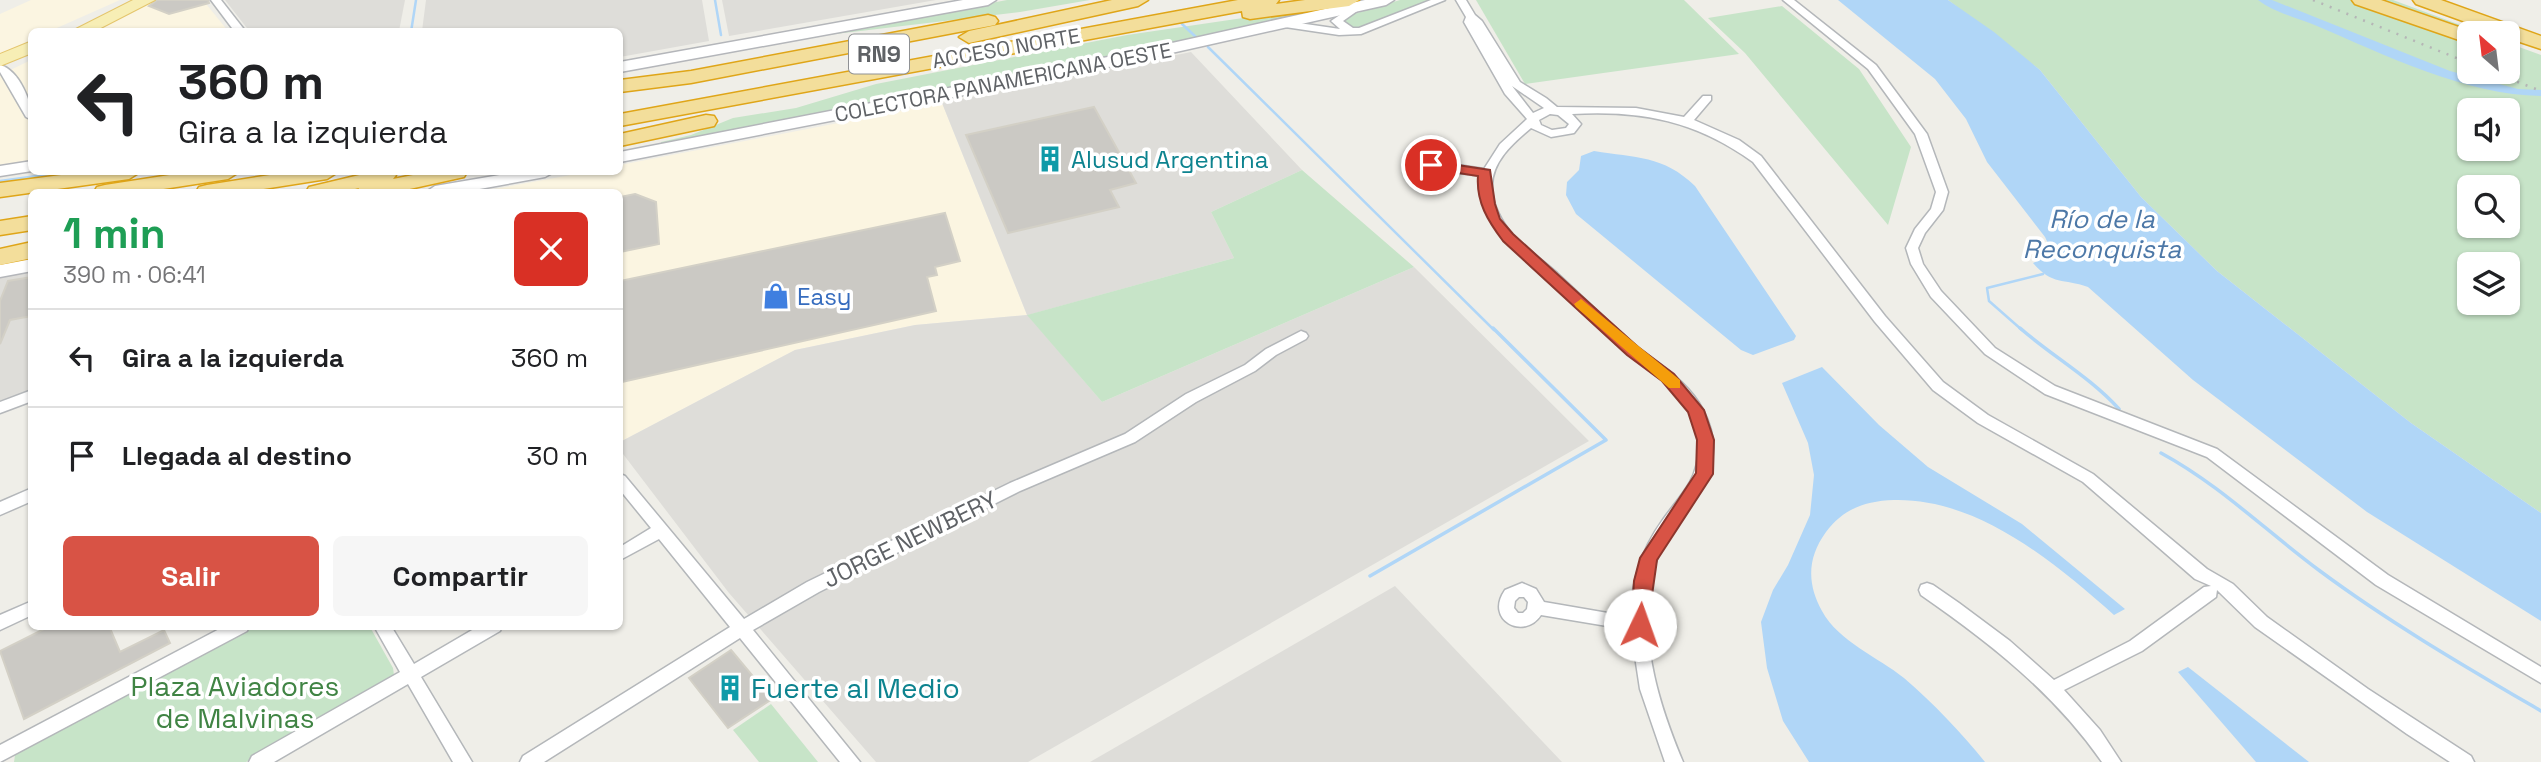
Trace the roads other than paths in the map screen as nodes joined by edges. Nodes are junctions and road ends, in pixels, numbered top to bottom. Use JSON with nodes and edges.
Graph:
{"nodes":[{"id":1,"x":131,"y":0,"type":"edge"},
{"id":2,"x":147,"y":0,"type":"edge"},
{"id":3,"x":216,"y":0,"type":"edge"},
{"id":4,"x":988,"y":0,"type":"edge"},
{"id":5,"x":1104,"y":0,"type":"edge"},
{"id":6,"x":1138,"y":0,"type":"edge"},
{"id":7,"x":1269,"y":0,"type":"edge"},
{"id":8,"x":1386,"y":0,"type":"edge"},
{"id":9,"x":1440,"y":0,"type":"edge"},
{"id":10,"x":1461,"y":0,"type":"edge"},
{"id":11,"x":1788,"y":0,"type":"edge"},
{"id":12,"x":2393,"y":0,"type":"edge"},
{"id":13,"x":2427,"y":1,"type":"edge"},
{"id":14,"x":2367,"y":2,"type":"edge"},
{"id":15,"x":1353,"y":4,"type":"edge"},
{"id":16,"x":1190,"y":15,"type":"junction"},
{"id":17,"x":1471,"y":16,"type":"junction"},
{"id":18,"x":1285,"y":24,"type":"junction"},
{"id":19,"x":2457,"y":24,"type":"edge"},
{"id":20,"x":72,"y":28,"type":"edge"},
{"id":21,"x":87,"y":28,"type":"edge"},
{"id":22,"x":238,"y":28,"type":"edge"},
{"id":23,"x":1352,"y":32,"type":"junction"},
{"id":24,"x":2457,"y":33,"type":"edge"},
{"id":25,"x":2541,"y":43,"type":"edge"},
{"id":26,"x":28,"y":48,"type":"edge"},
{"id":27,"x":2520,"y":48,"type":"edge"},
{"id":28,"x":2520,"y":53,"type":"edge"},
{"id":29,"x":28,"y":55,"type":"edge"},
{"id":30,"x":2541,"y":58,"type":"edge"},
{"id":31,"x":0,"y":61,"type":"edge"},
{"id":32,"x":921,"y":64,"type":"junction"},
{"id":33,"x":623,"y":66,"type":"edge"},
{"id":34,"x":0,"y":68,"type":"edge"},
{"id":35,"x":623,"y":86,"type":"edge"},
{"id":36,"x":1524,"y":91,"type":"junction"},
{"id":37,"x":1511,"y":94,"type":"junction"},
{"id":38,"x":1707,"y":98,"type":"dead end"},
{"id":39,"x":623,"y":102,"type":"edge"},
{"id":40,"x":1589,"y":109,"type":"junction"},
{"id":41,"x":28,"y":110,"type":"edge"},
{"id":42,"x":1555,"y":111,"type":"junction"},
{"id":43,"x":1533,"y":119,"type":"junction"},
{"id":44,"x":1574,"y":120,"type":"junction"},
{"id":45,"x":1688,"y":120,"type":"junction"},
{"id":46,"x":623,"y":132,"type":"edge"},
{"id":47,"x":1518,"y":132,"type":"junction"},
{"id":48,"x":1544,"y":132,"type":"junction"},
{"id":49,"x":623,"y":135,"type":"edge"},
{"id":50,"x":623,"y":135,"type":"edge"},
{"id":51,"x":1431,"y":165,"type":"dead end"},
{"id":52,"x":28,"y":167,"type":"edge"},
{"id":53,"x":0,"y":171,"type":"edge"},
{"id":54,"x":1486,"y":173,"type":"junction"},
{"id":55,"x":108,"y":175,"type":"edge"},
{"id":56,"x":209,"y":175,"type":"edge"},
{"id":57,"x":309,"y":175,"type":"edge"},
{"id":58,"x":388,"y":175,"type":"edge"},
{"id":59,"x":443,"y":175,"type":"edge"},
{"id":60,"x":528,"y":175,"type":"edge"},
{"id":61,"x":123,"y":189,"type":"edge"},
{"id":62,"x":225,"y":189,"type":"edge"},
{"id":63,"x":329,"y":189,"type":"edge"},
{"id":64,"x":381,"y":189,"type":"edge"},
{"id":65,"x":451,"y":189,"type":"edge"},
{"id":66,"x":0,"y":190,"type":"edge"},
{"id":67,"x":28,"y":206,"type":"edge"},
{"id":68,"x":0,"y":210,"type":"edge"},
{"id":69,"x":28,"y":224,"type":"edge"},
{"id":70,"x":0,"y":228,"type":"edge"},
{"id":71,"x":23,"y":255,"type":"edge"},
{"id":72,"x":0,"y":271,"type":"edge"},
{"id":73,"x":1301,"y":336,"type":"dead end"},
{"id":74,"x":28,"y":397,"type":"edge"},
{"id":75,"x":0,"y":408,"type":"edge"},
{"id":76,"x":623,"y":484,"type":"edge"},
{"id":77,"x":28,"y":496,"type":"edge"},
{"id":78,"x":0,"y":509,"type":"edge"},
{"id":79,"x":661,"y":530,"type":"junction"},
{"id":80,"x":623,"y":552,"type":"edge"},
{"id":81,"x":2201,"y":574,"type":"junction"},
{"id":82,"x":1927,"y":590,"type":"dead end"},
{"id":83,"x":2210,"y":592,"type":"junction"},
{"id":84,"x":2236,"y":602,"type":"junction"},
{"id":85,"x":1538,"y":608,"type":"dead end"},
{"id":86,"x":28,"y":609,"type":"edge"},
{"id":87,"x":0,"y":623,"type":"edge"},
{"id":88,"x":1640,"y":625,"type":"junction"},
{"id":89,"x":742,"y":628,"type":"junction"},
{"id":90,"x":233,"y":630,"type":"edge"},
{"id":91,"x":384,"y":630,"type":"edge"},
{"id":92,"x":487,"y":630,"type":"edge"},
{"id":93,"x":411,"y":674,"type":"junction"},
{"id":94,"x":2541,"y":676,"type":"edge"},
{"id":95,"x":2051,"y":689,"type":"junction"},
{"id":96,"x":0,"y":754,"type":"edge"},
{"id":97,"x":258,"y":762,"type":"edge"},
{"id":98,"x":463,"y":762,"type":"edge"},
{"id":99,"x":529,"y":762,"type":"edge"},
{"id":100,"x":851,"y":762,"type":"edge"},
{"id":101,"x":1674,"y":762,"type":"edge"},
{"id":102,"x":2112,"y":762,"type":"edge"},
{"id":103,"x":2465,"y":762,"type":"edge"}],
"edges":[{"from":1,"to":20,"type":"main road"},
{"from":2,"to":21,"type":"main road"},
{"from":3,"to":22,"type":"street"},
{"from":4,"to":33,"type":"street"},
{"from":5,"to":35,"type":"highway"},
{"from":6,"to":39,"type":"highway","name":"ACCESO NORTE","number":"RN9"},
{"from":7,"to":16,"type":"highway","name":"ACCESO NORTE","number":"RN9"},
{"from":8,"to":15,"type":"street","name":"COLECTORA PANAMERICANA OESTE"},
{"from":9,"to":23,"type":"street"},
{"from":10,"to":17,"type":"street"},
{"from":11,"to":94,"type":"street"},
{"from":12,"to":19,"type":"highway"},
{"from":13,"to":25,"type":"highway"},
{"from":14,"to":24,"type":"highway"},
{"from":15,"to":16,"type":"highway"},
{"from":15,"to":18,"type":"street","name":"COLECTORA PANAMERICANA OESTE"},
{"from":15,"to":23,"type":"street"},
{"from":16,"to":32,"type":"highway","name":"ACCESO NORTE","number":"RN9"},
{"from":17,"to":36,"type":"street"},
{"from":17,"to":37,"type":"street"},
{"from":18,"to":23,"type":"street"},
{"from":18,"to":49,"type":"street","name":"COLECTORA PANAMERICANA OESTE"},
{"from":26,"to":31,"type":"main road"},
{"from":27,"to":30,"type":"highway"},
{"from":28,"to":30,"type":"highway"},
{"from":29,"to":34,"type":"main road"},
{"from":32,"to":46,"type":"highway","name":"ACCESO NORTE","number":"RN9"},
{"from":32,"to":50,"type":"highway"},
{"from":34,"to":41,"type":"street"},
{"from":36,"to":37,"type":"street"},
{"from":36,"to":42,"type":"street"},
{"from":37,"to":43,"type":"street"},
{"from":38,"to":45,"type":"street"},
{"from":40,"to":42,"type":"street"},
{"from":40,"to":44,"type":"street"},
{"from":40,"to":45,"type":"street"},
{"from":42,"to":43,"type":"street"},
{"from":42,"to":44,"type":"street"},
{"from":43,"to":47,"type":"street"},
{"from":43,"to":48,"type":"street"},
{"from":44,"to":48,"type":"street"},
{"from":45,"to":81,"type":"street"},
{"from":47,"to":48,"type":"street"},
{"from":47,"to":54,"type":"street"},
{"from":51,"to":54,"type":"street"},
{"from":52,"to":53,"type":"street"},
{"from":54,"to":88,"type":"street"},
{"from":55,"to":66,"type":"highway"},
{"from":56,"to":61,"type":"highway"},
{"from":57,"to":62,"type":"highway"},
{"from":58,"to":63,"type":"highway"},
{"from":59,"to":64,"type":"highway"},
{"from":60,"to":65,"type":"street"},
{"from":67,"to":68,"type":"highway"},
{"from":69,"to":70,"type":"highway"},
{"from":71,"to":72,"type":"street"},
{"from":73,"to":89,"type":"street","name":"JORGE NEWBERY"},
{"from":74,"to":75,"type":"street"},
{"from":76,"to":79,"type":"street"},
{"from":77,"to":78,"type":"street"},
{"from":79,"to":80,"type":"street"},
{"from":79,"to":89,"type":"street"},
{"from":81,"to":83,"type":"street"},
{"from":81,"to":84,"type":"street"},
{"from":82,"to":95,"type":"street"},
{"from":83,"to":84,"type":"street"},
{"from":83,"to":95,"type":"street"},
{"from":84,"to":103,"type":"street"},
{"from":85,"to":88,"type":"street"},
{"from":86,"to":87,"type":"street"},
{"from":88,"to":101,"type":"street"},
{"from":89,"to":99,"type":"street","name":"JORGE NEWBERY"},
{"from":89,"to":100,"type":"street"},
{"from":90,"to":96,"type":"street"},
{"from":91,"to":93,"type":"street"},
{"from":92,"to":93,"type":"street"},
{"from":93,"to":97,"type":"street"},
{"from":93,"to":98,"type":"street"},
{"from":95,"to":102,"type":"street"}]}
